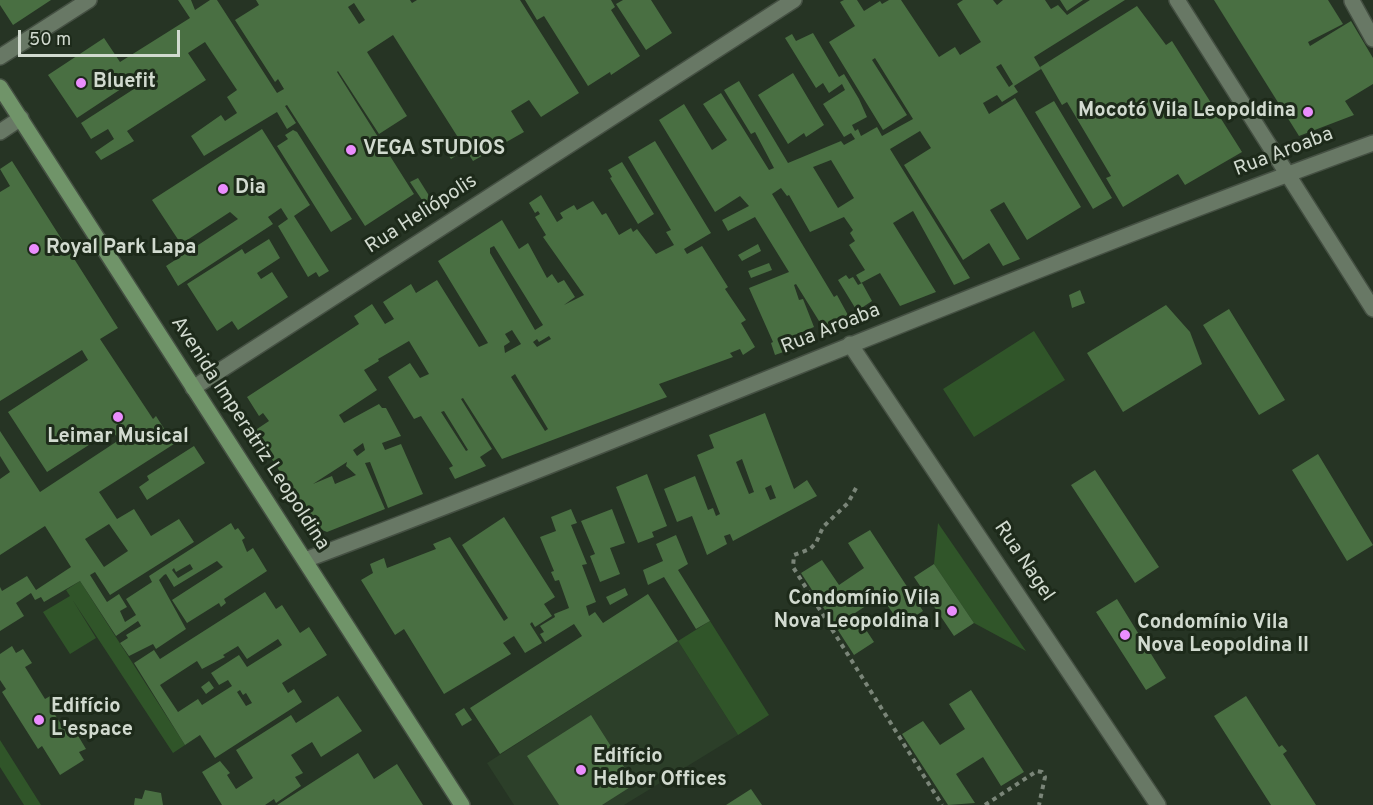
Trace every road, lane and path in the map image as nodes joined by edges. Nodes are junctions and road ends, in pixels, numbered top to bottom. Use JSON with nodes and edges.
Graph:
{"nodes":[{"id":1,"x":89,"y":0,"type":"edge"},
{"id":2,"x":794,"y":0,"type":"edge"},
{"id":3,"x":1177,"y":0,"type":"edge"},
{"id":4,"x":1352,"y":1,"type":"edge"},
{"id":5,"x":1373,"y":39,"type":"edge"},
{"id":6,"x":0,"y":57,"type":"edge"},
{"id":7,"x":0,"y":87,"type":"edge"},
{"id":8,"x":21,"y":118,"type":"junction"},
{"id":9,"x":0,"y":132,"type":"edge"},
{"id":10,"x":1373,"y":142,"type":"edge"},
{"id":11,"x":1287,"y":174,"type":"junction"},
{"id":12,"x":1373,"y":309,"type":"edge"},
{"id":13,"x":850,"y":344,"type":"junction"},
{"id":14,"x":193,"y":388,"type":"junction"},
{"id":15,"x":856,"y":488,"type":"dead end"},
{"id":16,"x":305,"y":560,"type":"junction"},
{"id":17,"x":462,"y":805,"type":"edge"},
{"id":18,"x":942,"y":805,"type":"edge"},
{"id":19,"x":985,"y":805,"type":"edge"},
{"id":20,"x":1039,"y":805,"type":"edge"},
{"id":21,"x":1158,"y":805,"type":"edge"}],
"edges":[{"from":1,"to":6,"type":"street"},
{"from":2,"to":14,"type":"street","name":"Rua Heliópolis"},
{"from":3,"to":11,"type":"street"},
{"from":4,"to":5,"type":"street"},
{"from":7,"to":8,"type":"main road","name":"Avenida Imperatriz Leopoldina"},
{"from":8,"to":9,"type":"street"},
{"from":8,"to":14,"type":"main road","name":"Avenida Imperatriz Leopoldina"},
{"from":10,"to":11,"type":"street","name":"Rua Aroaba"},
{"from":11,"to":12,"type":"street"},
{"from":11,"to":13,"type":"street","name":"Rua Aroaba"},
{"from":13,"to":16,"type":"street","name":"Rua Aroaba"},
{"from":13,"to":21,"type":"street","name":"Rua Nagel"},
{"from":14,"to":16,"type":"main road","name":"Avenida Imperatriz Leopoldina"},
{"from":15,"to":18,"type":"path"},
{"from":16,"to":17,"type":"main road","name":"Avenida Imperatriz Leopoldina"},
{"from":19,"to":20,"type":"path"}]}
